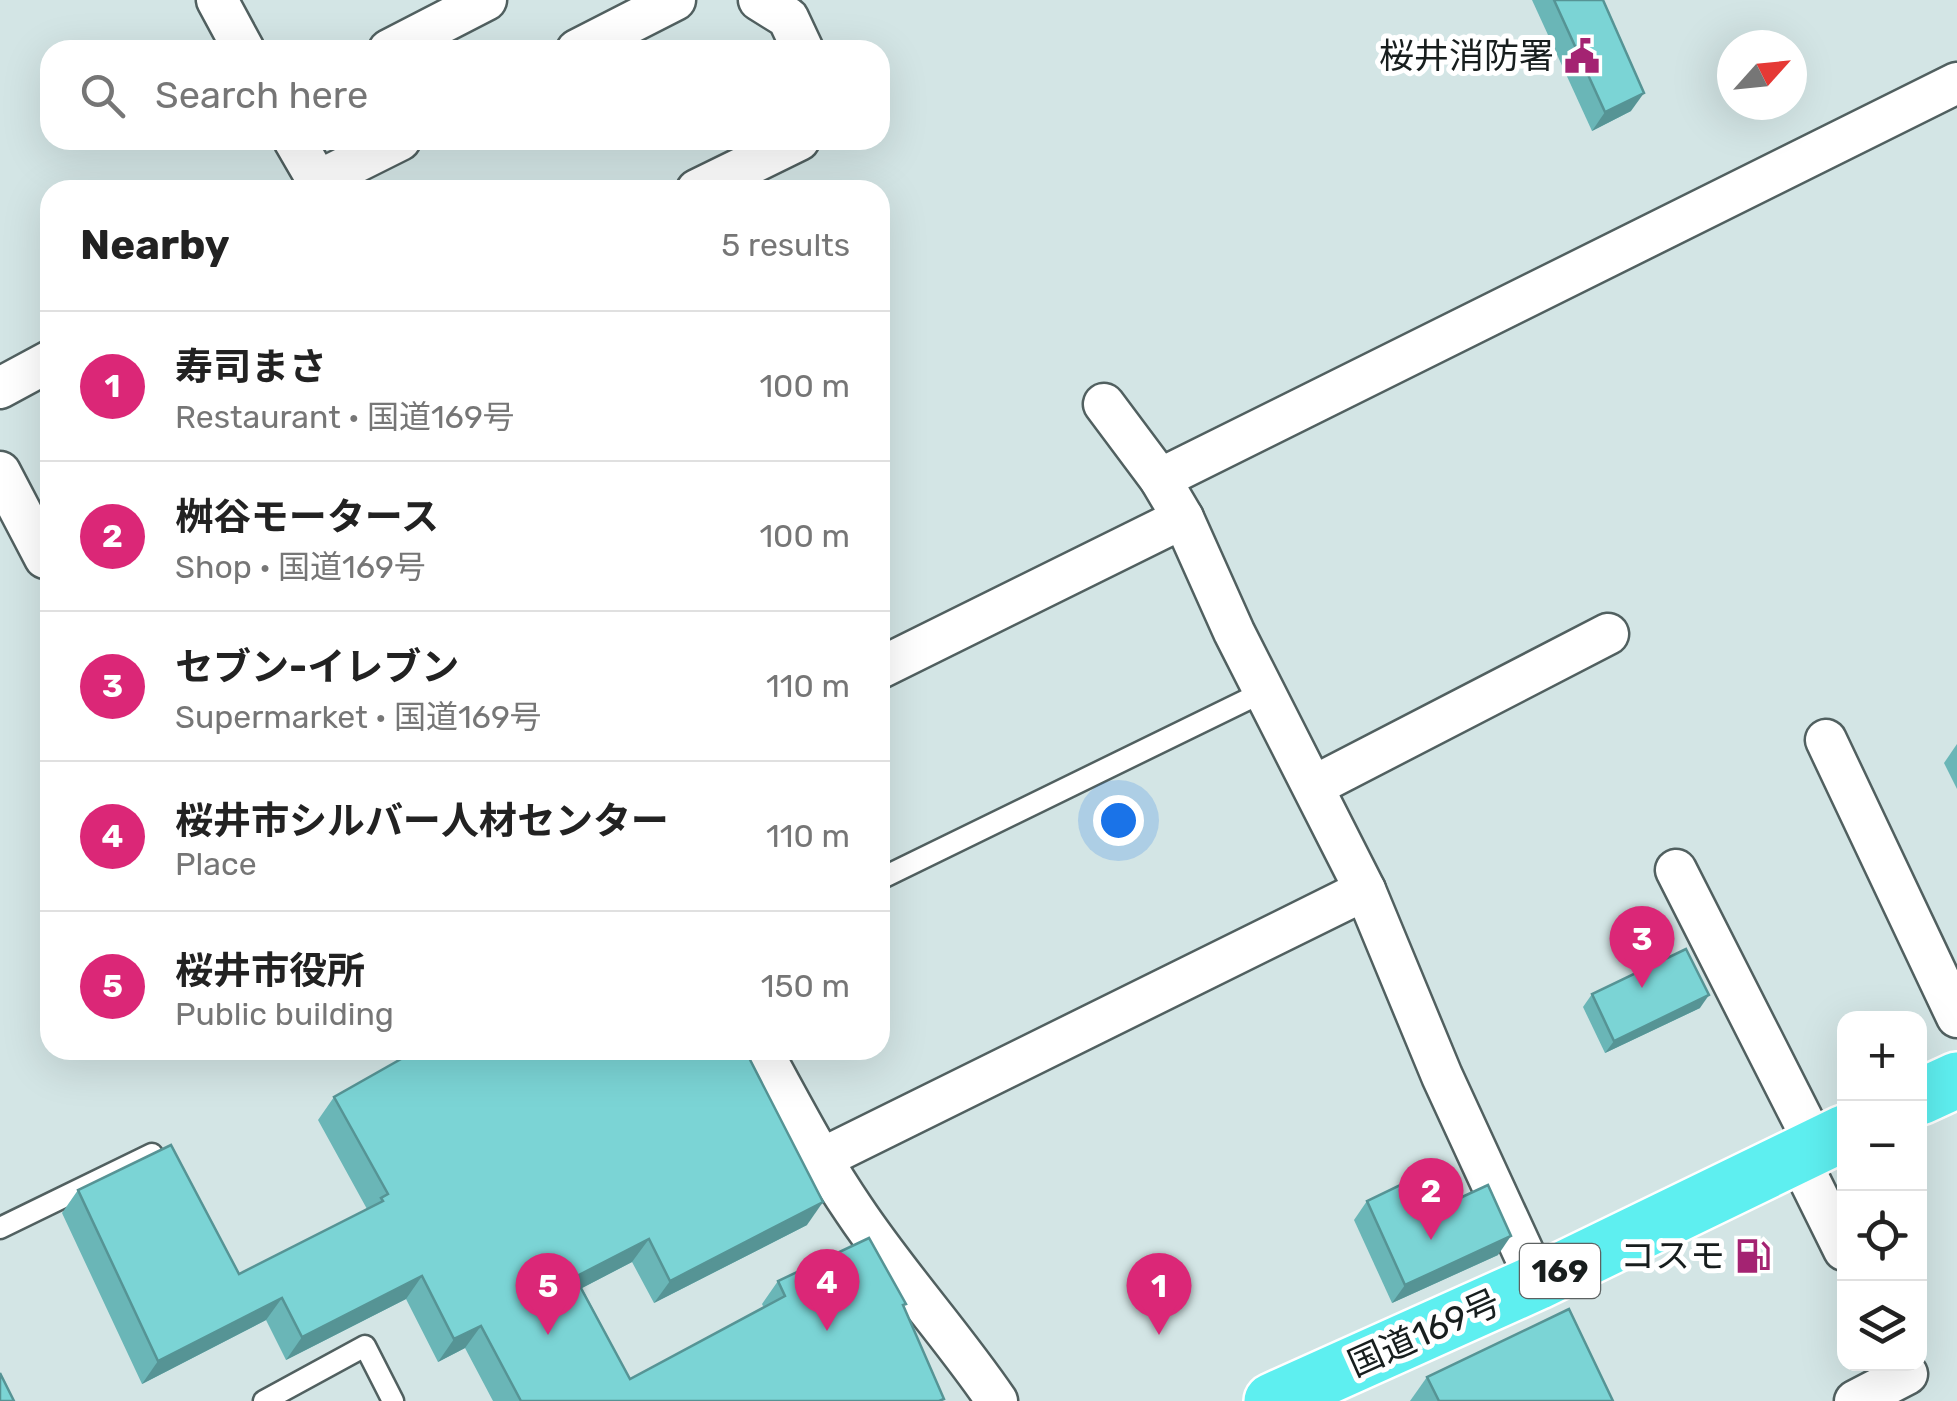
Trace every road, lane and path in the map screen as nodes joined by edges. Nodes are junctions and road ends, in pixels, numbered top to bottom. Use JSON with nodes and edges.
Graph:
{"nodes":[{"id":1,"x":217,"y":0,"type":"edge"},
{"id":2,"x":486,"y":0,"type":"edge"},
{"id":3,"x":675,"y":0,"type":"edge"},
{"id":4,"x":759,"y":0,"type":"edge"},
{"id":5,"x":239,"y":40,"type":"edge"},
{"id":6,"x":408,"y":40,"type":"edge"},
{"id":7,"x":597,"y":40,"type":"edge"},
{"id":8,"x":798,"y":40,"type":"edge"},
{"id":9,"x":1957,"y":83,"type":"edge"},
{"id":10,"x":300,"y":150,"type":"edge"},
{"id":11,"x":383,"y":150,"type":"edge"},
{"id":12,"x":779,"y":150,"type":"edge"},
{"id":13,"x":317,"y":180,"type":"edge"},
{"id":14,"x":330,"y":180,"type":"edge"},
{"id":15,"x":717,"y":180,"type":"edge"},
{"id":16,"x":40,"y":367,"type":"edge"},
{"id":17,"x":0,"y":388,"type":"edge"},
{"id":18,"x":1104,"y":404,"type":"dead end"},
{"id":19,"x":0,"y":472,"type":"edge"},
{"id":20,"x":1160,"y":478,"type":"junction"},
{"id":21,"x":1183,"y":518,"type":"junction"},
{"id":22,"x":40,"y":548,"type":"edge"},
{"id":23,"x":1608,"y":634,"type":"dead end"},
{"id":24,"x":890,"y":663,"type":"edge"},
{"id":25,"x":1265,"y":690,"type":"junction"},
{"id":26,"x":1826,"y":740,"type":"dead end"},
{"id":27,"x":1314,"y":786,"type":"junction"},
{"id":28,"x":1676,"y":870,"type":"dead end"},
{"id":29,"x":890,"y":874,"type":"edge"},
{"id":30,"x":1365,"y":890,"type":"junction"},
{"id":31,"x":1957,"y":1018,"type":"edge"},
{"id":32,"x":767,"y":1060,"type":"edge"},
{"id":33,"x":1957,"y":1080,"type":"edge"},
{"id":34,"x":1927,"y":1094,"type":"edge"},
{"id":35,"x":1819,"y":1144,"type":"edge"},
{"id":36,"x":152,"y":1154,"type":"edge"},
{"id":37,"x":821,"y":1159,"type":"junction"},
{"id":38,"x":1837,"y":1220,"type":"edge"},
{"id":39,"x":0,"y":1228,"type":"edge"},
{"id":40,"x":1537,"y":1282,"type":"junction"},
{"id":41,"x":1910,"y":1380,"type":"edge"},
{"id":42,"x":264,"y":1401,"type":"edge"},
{"id":43,"x":393,"y":1401,"type":"edge"},
{"id":44,"x":997,"y":1401,"type":"edge"},
{"id":45,"x":1272,"y":1401,"type":"edge"},
{"id":46,"x":1855,"y":1401,"type":"edge"}],
"edges":[{"from":1,"to":5,"type":"street"},
{"from":2,"to":6,"type":"street"},
{"from":3,"to":7,"type":"street"},
{"from":4,"to":8,"type":"street"},
{"from":9,"to":20,"type":"street"},
{"from":10,"to":13,"type":"street"},
{"from":11,"to":14,"type":"street"},
{"from":12,"to":15,"type":"street"},
{"from":16,"to":17,"type":"street"},
{"from":18,"to":20,"type":"street"},
{"from":19,"to":22,"type":"street"},
{"from":20,"to":21,"type":"street"},
{"from":21,"to":24,"type":"street"},
{"from":21,"to":25,"type":"street"},
{"from":23,"to":27,"type":"street"},
{"from":25,"to":27,"type":"street"},
{"from":25,"to":29,"type":"lane"},
{"from":26,"to":31,"type":"street"},
{"from":27,"to":30,"type":"street"},
{"from":28,"to":35,"type":"street"},
{"from":30,"to":37,"type":"street"},
{"from":30,"to":40,"type":"street"},
{"from":32,"to":37,"type":"street"},
{"from":33,"to":34,"type":"highway"},
{"from":35,"to":38,"type":"street"},
{"from":35,"to":40,"type":"highway","name":"国道169号","number":"169"},
{"from":36,"to":39,"type":"lane"},
{"from":37,"to":44,"type":"street"},
{"from":40,"to":45,"type":"highway","name":"国道169号","number":"169"},
{"from":41,"to":46,"type":"street"},
{"from":42,"to":43,"type":"lane"}]}
